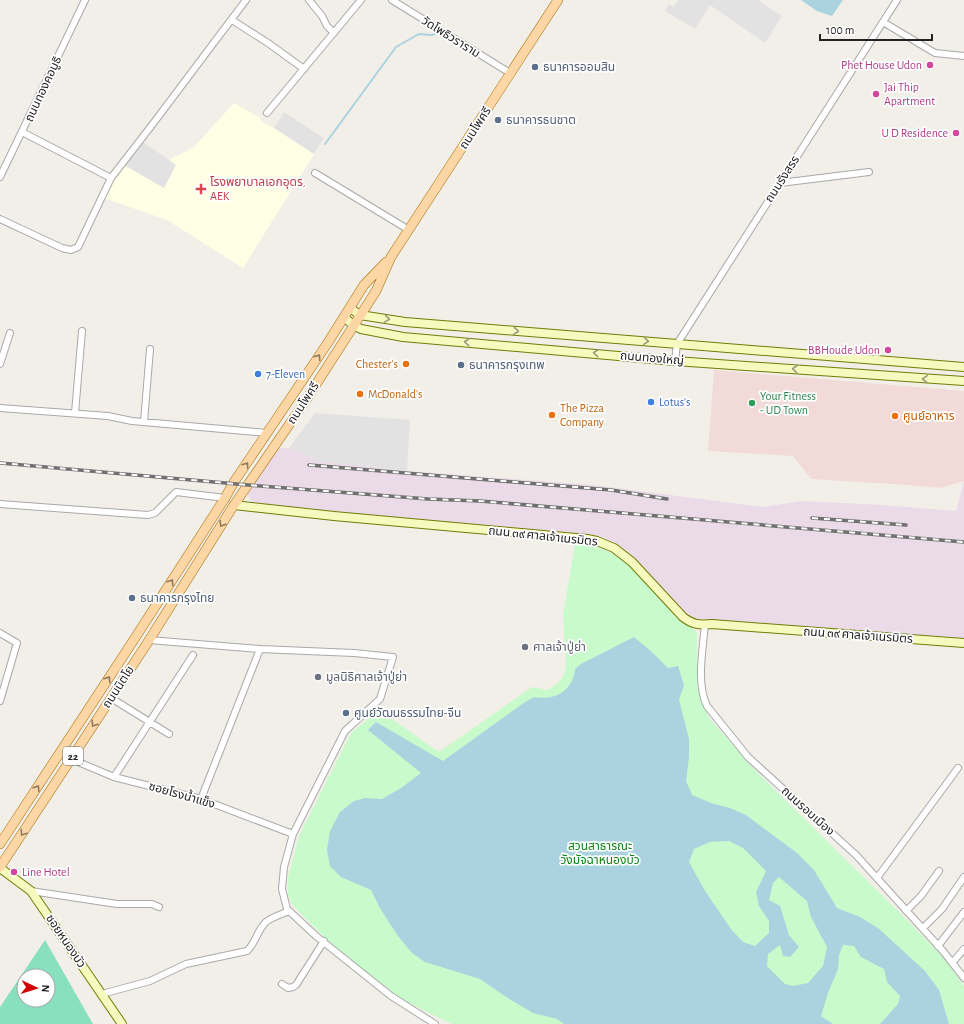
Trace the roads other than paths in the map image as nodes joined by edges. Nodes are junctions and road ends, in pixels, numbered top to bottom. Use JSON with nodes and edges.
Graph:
{"nodes":[{"id":1,"x":85,"y":0,"type":"edge"},
{"id":2,"x":246,"y":0,"type":"edge"},
{"id":3,"x":309,"y":0,"type":"edge"},
{"id":4,"x":361,"y":0,"type":"edge"},
{"id":5,"x":392,"y":0,"type":"edge"},
{"id":6,"x":558,"y":0,"type":"edge"},
{"id":7,"x":897,"y":0,"type":"edge"},
{"id":8,"x":232,"y":20,"type":"junction"},
{"id":9,"x":883,"y":22,"type":"junction"},
{"id":10,"x":334,"y":33,"type":"junction"},
{"id":11,"x":964,"y":56,"type":"edge"},
{"id":12,"x":304,"y":69,"type":"junction"},
{"id":13,"x":510,"y":73,"type":"junction"},
{"id":14,"x":267,"y":113,"type":"dead end"},
{"id":15,"x":22,"y":132,"type":"junction"},
{"id":16,"x":869,"y":172,"type":"dead end"},
{"id":17,"x":315,"y":173,"type":"dead end"},
{"id":18,"x":0,"y":177,"type":"edge"},
{"id":19,"x":111,"y":178,"type":"junction"},
{"id":20,"x":780,"y":183,"type":"junction"},
{"id":21,"x":0,"y":219,"type":"edge"},
{"id":22,"x":409,"y":230,"type":"junction"},
{"id":23,"x":392,"y":257,"type":"junction"},
{"id":24,"x":364,"y":285,"type":"junction"},
{"id":25,"x":350,"y":308,"type":"junction"},
{"id":26,"x":360,"y":315,"type":"junction"},
{"id":27,"x":344,"y":317,"type":"junction"},
{"id":28,"x":404,"y":322,"type":"junction"},
{"id":29,"x":353,"y":325,"type":"junction"},
{"id":30,"x":82,"y":331,"type":"dead end"},
{"id":31,"x":10,"y":333,"type":"dead end"},
{"id":32,"x":403,"y":337,"type":"junction"},
{"id":33,"x":327,"y":344,"type":"junction"},
{"id":34,"x":676,"y":344,"type":"junction"},
{"id":35,"x":150,"y":349,"type":"dead end"},
{"id":36,"x":676,"y":360,"type":"junction"},
{"id":37,"x":0,"y":364,"type":"edge"},
{"id":38,"x":964,"y":367,"type":"edge"},
{"id":39,"x":964,"y":381,"type":"edge"},
{"id":40,"x":0,"y":408,"type":"edge"},
{"id":41,"x":75,"y":413,"type":"junction"},
{"id":42,"x":144,"y":422,"type":"junction"},
{"id":43,"x":267,"y":433,"type":"junction"},
{"id":44,"x":225,"y":498,"type":"junction"},
{"id":45,"x":0,"y":504,"type":"edge"},
{"id":46,"x":234,"y":504,"type":"junction"},
{"id":47,"x":705,"y":624,"type":"junction"},
{"id":48,"x":0,"y":633,"type":"edge"},
{"id":49,"x":147,"y":643,"type":"junction"},
{"id":50,"x":964,"y":643,"type":"edge"},
{"id":51,"x":260,"y":649,"type":"junction"},
{"id":52,"x":194,"y":655,"type":"dead end"},
{"id":53,"x":111,"y":698,"type":"junction"},
{"id":54,"x":0,"y":701,"type":"edge"},
{"id":55,"x":150,"y":722,"type":"junction"},
{"id":56,"x":169,"y":734,"type":"dead end"},
{"id":57,"x":71,"y":760,"type":"junction"},
{"id":58,"x":958,"y":768,"type":"dead end"},
{"id":59,"x":114,"y":777,"type":"junction"},
{"id":60,"x":201,"y":799,"type":"junction"},
{"id":61,"x":293,"y":834,"type":"junction"},
{"id":62,"x":0,"y":844,"type":"edge"},
{"id":63,"x":0,"y":868,"type":"edge"},
{"id":64,"x":940,"y":871,"type":"dead end"},
{"id":65,"x":964,"y":877,"type":"edge"},
{"id":66,"x":877,"y":878,"type":"junction"},
{"id":67,"x":31,"y":891,"type":"junction"},
{"id":68,"x":159,"y":907,"type":"dead end"},
{"id":69,"x":289,"y":911,"type":"junction"},
{"id":70,"x":906,"y":911,"type":"junction"},
{"id":71,"x":964,"y":912,"type":"edge"},
{"id":72,"x":923,"y":928,"type":"junction"},
{"id":73,"x":324,"y":941,"type":"junction"},
{"id":74,"x":938,"y":946,"type":"junction"},
{"id":75,"x":964,"y":949,"type":"edge"},
{"id":76,"x":952,"y":963,"type":"junction"},
{"id":77,"x":964,"y":978,"type":"edge"},
{"id":78,"x":282,"y":984,"type":"dead end"},
{"id":79,"x":102,"y":994,"type":"junction"},
{"id":80,"x":122,"y":1024,"type":"edge"},
{"id":81,"x":435,"y":1024,"type":"edge"}],
"edges":[{"from":1,"to":15,"type":"street","name":"ถนนทองคอมูธิ"},
{"from":2,"to":8,"type":"street"},
{"from":3,"to":10,"type":"street"},
{"from":4,"to":10,"type":"street"},
{"from":5,"to":13,"type":"street","name":"วัดโพธิวราราม"},
{"from":6,"to":13,"type":"main road","name":"ถนนโพศรี"},
{"from":7,"to":9,"type":"street","name":"ถนนรังสรร"},
{"from":8,"to":12,"type":"street"},
{"from":8,"to":19,"type":"street"},
{"from":9,"to":11,"type":"street"},
{"from":9,"to":20,"type":"street","name":"ถนนรังสรร"},
{"from":10,"to":12,"type":"street"},
{"from":12,"to":14,"type":"street"},
{"from":13,"to":22,"type":"main road","name":"ถนนโพศรี"},
{"from":15,"to":18,"type":"street","name":"ถนนทองคอมูธิ"},
{"from":15,"to":19,"type":"street"},
{"from":16,"to":20,"type":"street"},
{"from":17,"to":22,"type":"street"},
{"from":19,"to":21,"type":"street"},
{"from":20,"to":34,"type":"street","name":"ถนนรังสรร"},
{"from":22,"to":23,"type":"main road","name":"ถนนโพศรี"},
{"from":23,"to":24,"type":"main road","name":"ถนนโพศรี"},
{"from":23,"to":26,"type":"main road","name":"ถนนโพศรี"},
{"from":24,"to":25,"type":"main road","name":"ถนนโพศรี"},
{"from":24,"to":33,"type":"main road"},
{"from":25,"to":26,"type":"street","name":"ถนนทองใหญ่"},
{"from":25,"to":27,"type":"main road","name":"ถนนโพศรี"},
{"from":26,"to":28,"type":"street","name":"ถนนทองใหญ่","one_way":true},
{"from":26,"to":29,"type":"main road","name":"ถนนโพศรี"},
{"from":27,"to":29,"type":"street","name":"ถนนทองใหญ่"},
{"from":27,"to":33,"type":"main road","name":"ถนนโพศรี"},
{"from":28,"to":32,"type":"street"},
{"from":28,"to":34,"type":"street","name":"ถนนทองใหญ่","one_way":true},
{"from":29,"to":32,"type":"street","name":"ถนนทองใหญ่"},
{"from":29,"to":46,"type":"main road","name":"ถนนโพศรี"},
{"from":30,"to":41,"type":"street"},
{"from":31,"to":37,"type":"street"},
{"from":36,"to":32,"type":"street","name":"ถนนทองใหญ่","one_way":true},
{"from":43,"to":33,"type":"main road","name":"ถนนโพศรี","one_way":true},
{"from":34,"to":36,"type":"street"},
{"from":34,"to":38,"type":"street","name":"ถนนทองใหญ่"},
{"from":35,"to":42,"type":"street"},
{"from":39,"to":36,"type":"street","name":"ถนนทองใหญ่","one_way":true},
{"from":40,"to":41,"type":"street"},
{"from":41,"to":42,"type":"street"},
{"from":42,"to":43,"type":"street"},
{"from":44,"to":43,"type":"main road","name":"ถนนโพศรี","one_way":true},
{"from":44,"to":45,"type":"street"},
{"from":44,"to":46,"type":"main road"},
{"from":62,"to":44,"type":"main road","name":"ถนนนิตโย","number":"22","one_way":true},
{"from":46,"to":47,"type":"street","name":"ถนน ๓๙ ศาลเจ้าเนรมิตร"},
{"from":46,"to":49,"type":"main road","name":"ถนนนิตโย","one_way":true},
{"from":47,"to":50,"type":"street","name":"ถนน ๓๙ ศาลเจ้าเนรมิตร"},
{"from":47,"to":66,"type":"street","name":"ถนนรอบเมือง"},
{"from":48,"to":54,"type":"street"},
{"from":49,"to":51,"type":"street"},
{"from":49,"to":53,"type":"main road","name":"ถนนนิตโย","number":"22"},
{"from":51,"to":60,"type":"street"},
{"from":51,"to":61,"type":"street"},
{"from":52,"to":55,"type":"street"},
{"from":53,"to":55,"type":"street"},
{"from":53,"to":57,"type":"main road","name":"ถนนนิตโย","number":"22","one_way":true},
{"from":55,"to":56,"type":"street"},
{"from":55,"to":59,"type":"street"},
{"from":57,"to":59,"type":"street","name":"ซอยโรงน้ำแข็ง"},
{"from":57,"to":63,"type":"main road","name":"ถนนนิตโย","number":"22","one_way":true},
{"from":58,"to":66,"type":"street"},
{"from":59,"to":60,"type":"street","name":"ซอยโรงน้ำแข็ง"},
{"from":60,"to":61,"type":"street","name":"ซอยโรงน้ำแข็ง"},
{"from":61,"to":69,"type":"street"},
{"from":63,"to":67,"type":"street","name":"ซอยหนองบัว"},
{"from":64,"to":70,"type":"street"},
{"from":65,"to":72,"type":"street"},
{"from":66,"to":70,"type":"street","name":"ถนนรอบเมือง"},
{"from":67,"to":68,"type":"street"},
{"from":67,"to":79,"type":"street","name":"ซอยหนองบัว"},
{"from":69,"to":73,"type":"street"},
{"from":69,"to":79,"type":"street"},
{"from":70,"to":72,"type":"street","name":"ถนนรอบเมือง"},
{"from":71,"to":74,"type":"street"},
{"from":72,"to":74,"type":"street","name":"ถนนรอบเมือง"},
{"from":73,"to":78,"type":"street"},
{"from":73,"to":81,"type":"street"},
{"from":74,"to":76,"type":"street","name":"ถนนรอบเมือง"},
{"from":75,"to":76,"type":"street"},
{"from":76,"to":77,"type":"street","name":"ถนนรอบเมือง"},
{"from":79,"to":80,"type":"street","name":"ซอยหนองบัว"}]}
